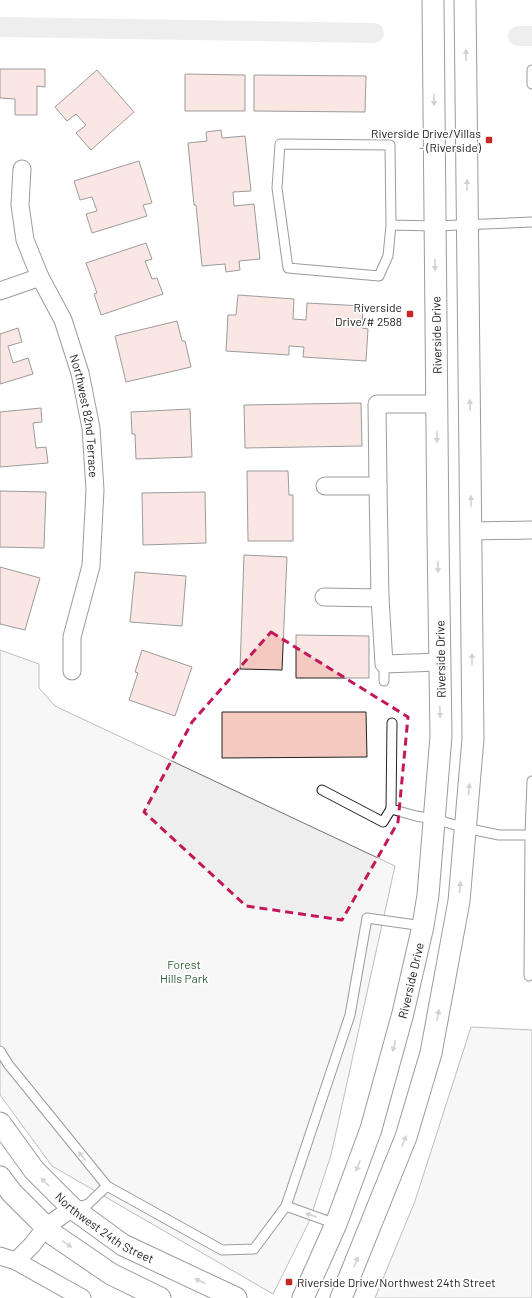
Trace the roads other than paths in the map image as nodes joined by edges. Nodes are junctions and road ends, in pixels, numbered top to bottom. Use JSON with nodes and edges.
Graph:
{"nodes":[{"id":1,"x":433,"y":0,"type":"edge"},
{"id":2,"x":465,"y":0,"type":"edge"},
{"id":3,"x":532,"y":70,"type":"edge"},
{"id":4,"x":532,"y":84,"type":"edge"},
{"id":5,"x":22,"y":169,"type":"dead end"},
{"id":6,"x":532,"y":222,"type":"edge"},
{"id":7,"x":468,"y":224,"type":"junction"},
{"id":8,"x":391,"y":225,"type":"junction"},
{"id":9,"x":435,"y":226,"type":"junction"},
{"id":10,"x":40,"y":277,"type":"junction"},
{"id":11,"x":0,"y":291,"type":"edge"},
{"id":12,"x":436,"y":404,"type":"junction"},
{"id":13,"x":326,"y":486,"type":"dead end"},
{"id":14,"x":378,"y":486,"type":"junction"},
{"id":15,"x":532,"y":530,"type":"edge"},
{"id":16,"x":471,"y":531,"type":"junction"},
{"id":17,"x":324,"y":597,"type":"dead end"},
{"id":18,"x":380,"y":598,"type":"junction"},
{"id":19,"x":440,"y":662,"type":"junction"},
{"id":20,"x":72,"y":671,"type":"dead end"},
{"id":21,"x":392,"y":722,"type":"dead end"},
{"id":22,"x":532,"y":781,"type":"edge"},
{"id":23,"x":322,"y":790,"type":"dead end"},
{"id":24,"x":391,"y":809,"type":"junction"},
{"id":25,"x":434,"y":819,"type":"junction"},
{"id":26,"x":465,"y":828,"type":"junction"},
{"id":27,"x":531,"y":835,"type":"edge"},
{"id":28,"x":531,"y":890,"type":"edge"},
{"id":29,"x":423,"y":926,"type":"junction"},
{"id":30,"x":529,"y":976,"type":"dead end"},
{"id":31,"x":0,"y":1051,"type":"edge"},
{"id":32,"x":0,"y":1123,"type":"edge"},
{"id":33,"x":0,"y":1177,"type":"edge"},
{"id":34,"x":106,"y":1186,"type":"junction"},
{"id":35,"x":286,"y":1206,"type":"junction"},
{"id":36,"x":72,"y":1208,"type":"junction"},
{"id":37,"x":336,"y":1224,"type":"junction"},
{"id":38,"x":46,"y":1227,"type":"junction"},
{"id":39,"x":0,"y":1256,"type":"edge"},
{"id":40,"x":16,"y":1261,"type":"junction"},
{"id":41,"x":82,"y":1298,"type":"edge"},
{"id":42,"x":160,"y":1298,"type":"edge"},
{"id":43,"x":236,"y":1298,"type":"edge"},
{"id":44,"x":303,"y":1298,"type":"edge"},
{"id":45,"x":341,"y":1298,"type":"edge"}],
"edges":[{"from":1,"to":9,"type":"street","name":"Riverside Drive","one_way":true},
{"from":7,"to":2,"type":"street","one_way":true},
{"from":3,"to":4,"type":"lane"},
{"from":5,"to":10,"type":"street","name":"Northwest 82nd Terrace"},
{"from":6,"to":7,"type":"lane"},
{"from":7,"to":9,"type":"lane"},
{"from":16,"to":7,"type":"street","one_way":true},
{"from":8,"to":8,"type":"lane"},
{"from":8,"to":9,"type":"lane"},
{"from":9,"to":12,"type":"street","name":"Riverside Drive","one_way":true},
{"from":10,"to":11,"type":"street"},
{"from":10,"to":20,"type":"street","name":"Northwest 82nd Terrace"},
{"from":12,"to":14,"type":"street"},
{"from":12,"to":19,"type":"street","name":"Riverside Drive","one_way":true},
{"from":13,"to":14,"type":"street"},
{"from":14,"to":18,"type":"street"},
{"from":15,"to":16,"type":"street"},
{"from":26,"to":16,"type":"street","one_way":true},
{"from":17,"to":18,"type":"street"},
{"from":18,"to":19,"type":"street"},
{"from":19,"to":25,"type":"street","name":"Riverside Drive","one_way":true},
{"from":21,"to":24,"type":"lane"},
{"from":22,"to":27,"type":"lane"},
{"from":23,"to":24,"type":"lane"},
{"from":24,"to":25,"type":"lane"},
{"from":25,"to":26,"type":"lane"},
{"from":25,"to":29,"type":"street","name":"Riverside Drive"},
{"from":26,"to":27,"type":"lane"},
{"from":45,"to":26,"type":"street","one_way":true},
{"from":27,"to":28,"type":"lane"},
{"from":28,"to":30,"type":"lane"},
{"from":29,"to":35,"type":"lane"},
{"from":29,"to":37,"type":"street","name":"Riverside Drive","one_way":true},
{"from":34,"to":31,"type":"lane","one_way":true},
{"from":36,"to":32,"type":"street","name":"Northwest 24th Street","one_way":true},
{"from":33,"to":38,"type":"street"},
{"from":34,"to":35,"type":"lane"},
{"from":34,"to":36,"type":"lane"},
{"from":37,"to":35,"type":"lane","one_way":true},
{"from":36,"to":38,"type":"street"},
{"from":43,"to":36,"type":"street","name":"Northwest 24th Street","one_way":true},
{"from":37,"to":44,"type":"street","name":"Riverside Drive"},
{"from":38,"to":40,"type":"street"},
{"from":38,"to":42,"type":"street","one_way":true},
{"from":39,"to":40,"type":"street"},
{"from":40,"to":41,"type":"street"}]}
